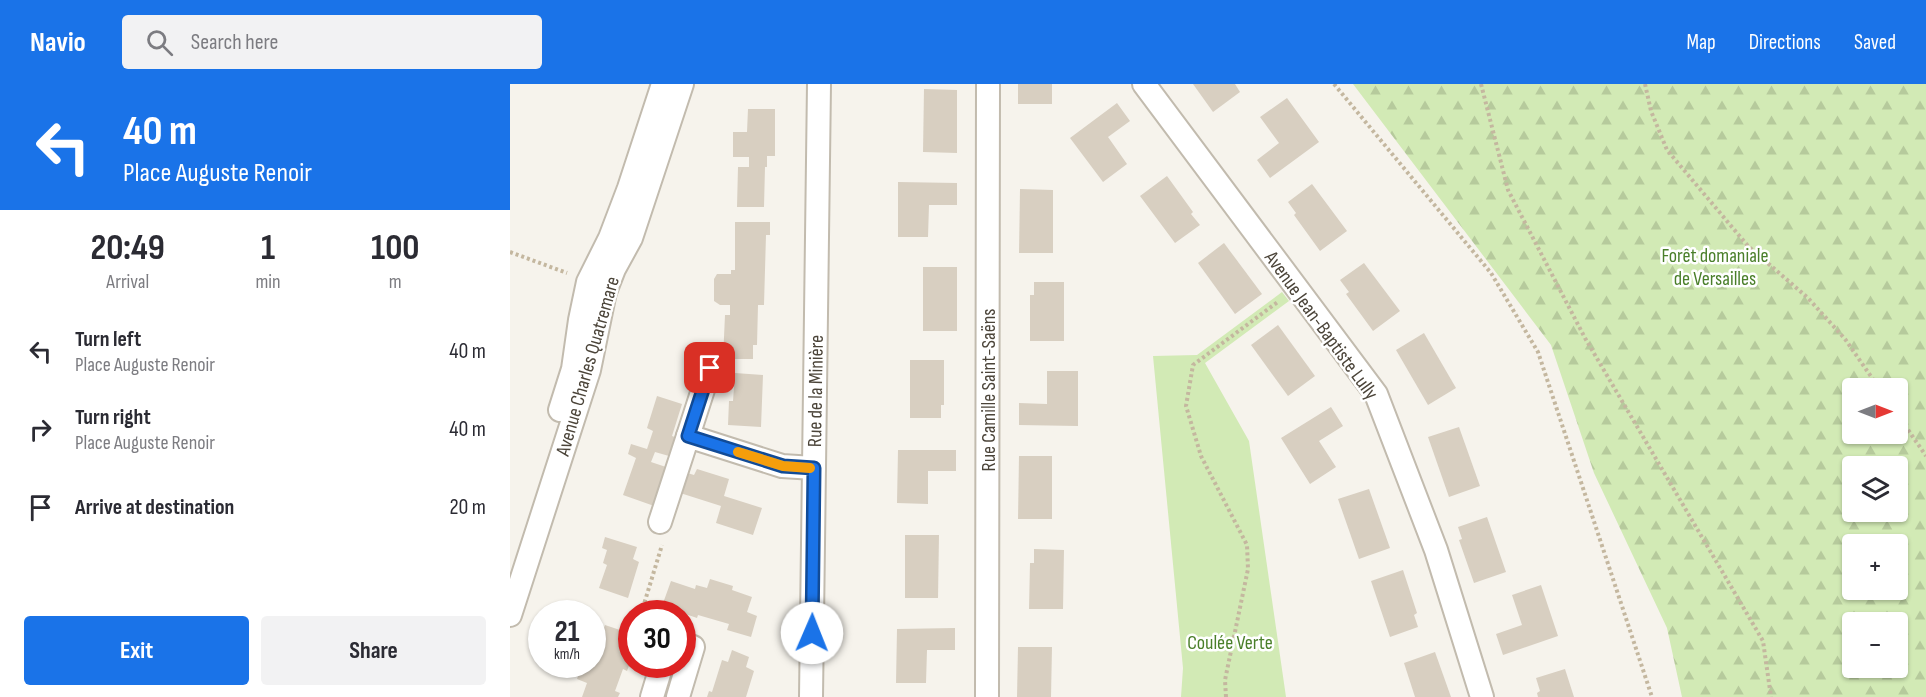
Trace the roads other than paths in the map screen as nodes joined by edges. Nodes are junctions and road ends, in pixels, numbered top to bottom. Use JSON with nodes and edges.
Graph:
{"nodes":[{"id":1,"x":663,"y":84,"type":"edge"},
{"id":2,"x":682,"y":84,"type":"edge"},
{"id":3,"x":819,"y":84,"type":"edge"},
{"id":4,"x":988,"y":84,"type":"edge"},
{"id":5,"x":1144,"y":84,"type":"edge"},
{"id":6,"x":710,"y":368,"type":"dead end"},
{"id":7,"x":688,"y":436,"type":"junction"},
{"id":8,"x":814,"y":468,"type":"junction"},
{"id":9,"x":660,"y":522,"type":"road end"},
{"id":10,"x":510,"y":565,"type":"edge"},
{"id":11,"x":510,"y":615,"type":"edge"},
{"id":12,"x":658,"y":678,"type":"edge"},
{"id":13,"x":684,"y":678,"type":"edge"},
{"id":14,"x":652,"y":697,"type":"edge"},
{"id":15,"x":678,"y":697,"type":"edge"},
{"id":16,"x":811,"y":697,"type":"edge"},
{"id":17,"x":987,"y":697,"type":"edge"},
{"id":18,"x":1482,"y":697,"type":"edge"}],
"edges":[{"from":1,"to":10,"type":"street","name":"Avenue Charles Quatremare"},
{"from":2,"to":11,"type":"street","name":"Avenue Charles Quatremare"},
{"from":3,"to":8,"type":"street","name":"Rue de la Minière"},
{"from":4,"to":17,"type":"street","name":"Rue Camille Saint-Saëns"},
{"from":5,"to":18,"type":"street","name":"Avenue Jean-Baptiste Lully"},
{"from":6,"to":7,"type":"street"},
{"from":7,"to":8,"type":"street"},
{"from":7,"to":9,"type":"street"},
{"from":8,"to":16,"type":"street","name":"Rue de la Minière"},
{"from":12,"to":14,"type":"street"},
{"from":13,"to":15,"type":"street"}]}
